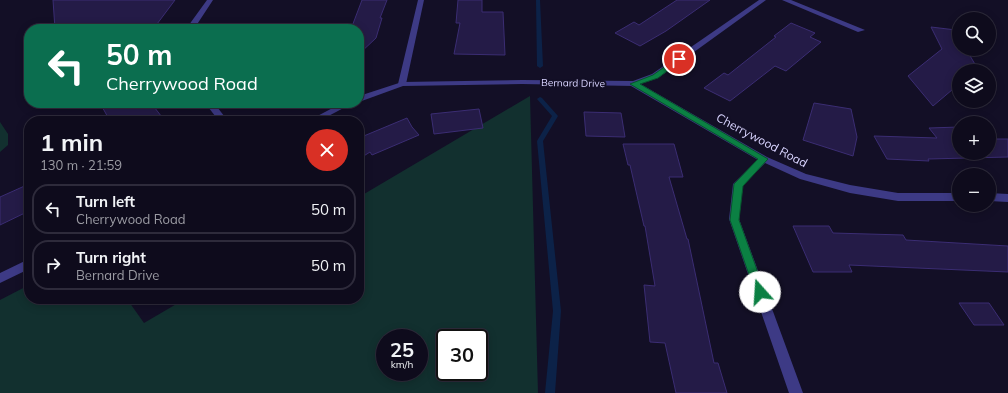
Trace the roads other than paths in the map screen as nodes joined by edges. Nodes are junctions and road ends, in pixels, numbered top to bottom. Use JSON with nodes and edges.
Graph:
{"nodes":[{"id":1,"x":210,"y":0,"type":"edge"},
{"id":2,"x":421,"y":0,"type":"edge"},
{"id":3,"x":763,"y":0,"type":"edge"},
{"id":4,"x":785,"y":0,"type":"edge"},
{"id":5,"x":193,"y":24,"type":"edge"},
{"id":6,"x":861,"y":30,"type":"dead end"},
{"id":7,"x":402,"y":84,"type":"junction"},
{"id":8,"x":634,"y":84,"type":"junction"},
{"id":9,"x":364,"y":96,"type":"edge"},
{"id":10,"x":213,"y":108,"type":"edge"},
{"id":11,"x":339,"y":108,"type":"edge"},
{"id":12,"x":220,"y":116,"type":"edge"},
{"id":13,"x":322,"y":116,"type":"edge"},
{"id":14,"x":764,"y":159,"type":"junction"},
{"id":15,"x":952,"y":197,"type":"edge"},
{"id":16,"x":996,"y":197,"type":"edge"},
{"id":17,"x":1008,"y":198,"type":"edge"},
{"id":18,"x":24,"y":266,"type":"edge"},
{"id":19,"x":0,"y":278,"type":"edge"},
{"id":20,"x":796,"y":393,"type":"edge"}],
"edges":[{"from":1,"to":5,"type":"street"},
{"from":2,"to":7,"type":"street"},
{"from":3,"to":8,"type":"street","name":"Bernard Drive"},
{"from":4,"to":6,"type":"street"},
{"from":7,"to":8,"type":"street","name":"Bernard Drive"},
{"from":7,"to":9,"type":"street","name":"Bernard Drive"},
{"from":8,"to":14,"type":"street","name":"Cherrywood Road"},
{"from":10,"to":12,"type":"street"},
{"from":11,"to":13,"type":"street"},
{"from":14,"to":15,"type":"street","name":"Cherrywood Road"},
{"from":14,"to":20,"type":"street"},
{"from":16,"to":17,"type":"street"},
{"from":18,"to":19,"type":"street"}]}
